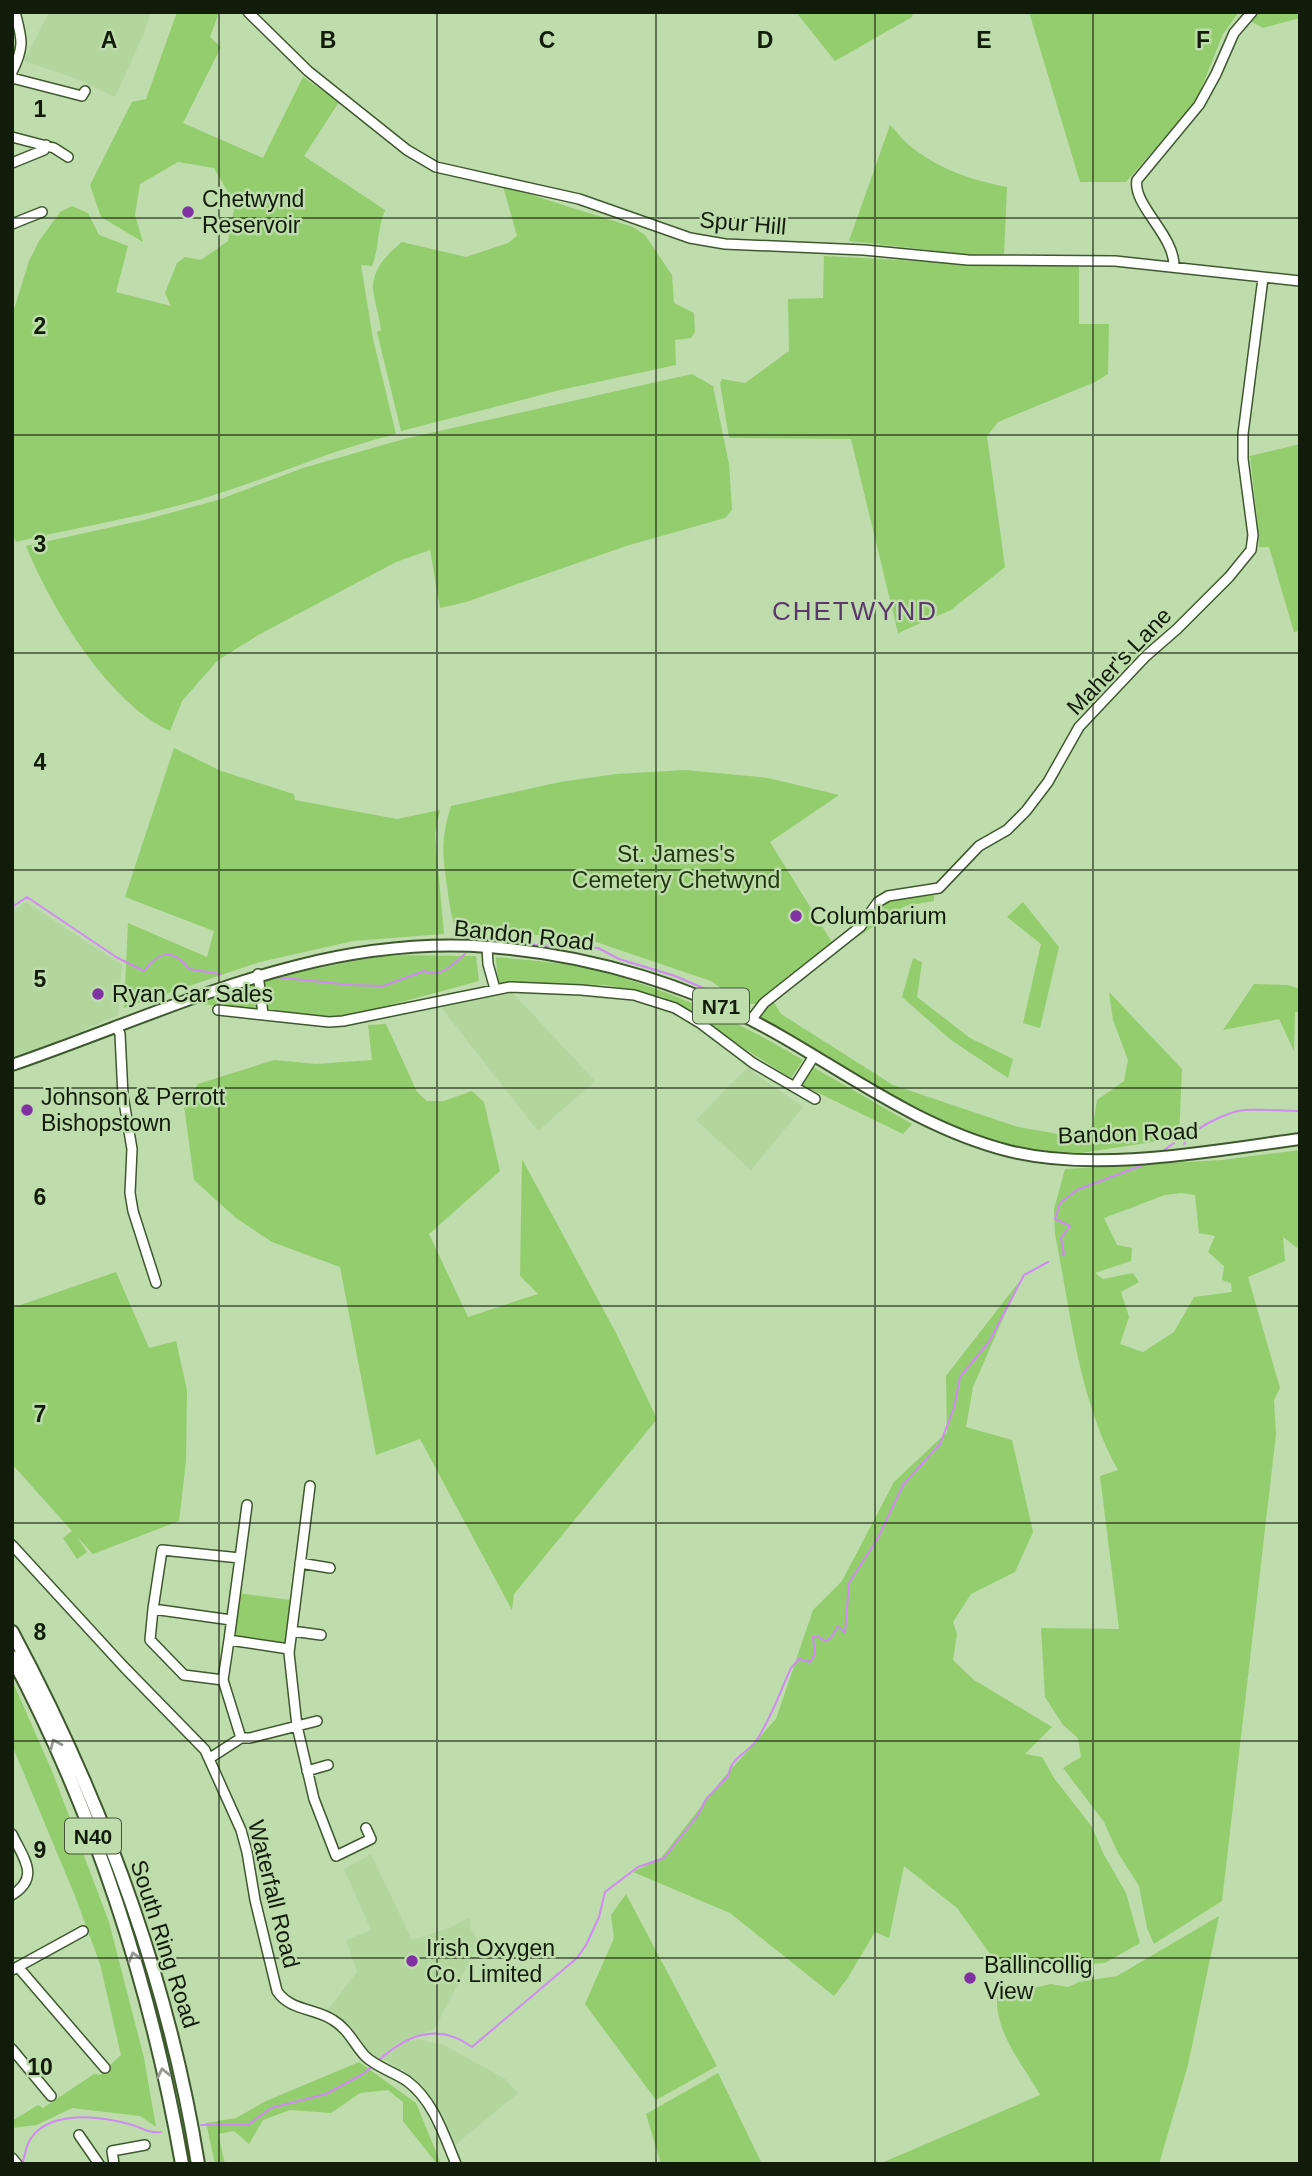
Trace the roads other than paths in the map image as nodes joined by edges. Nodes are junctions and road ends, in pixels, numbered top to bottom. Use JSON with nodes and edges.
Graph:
{"nodes":[{"id":1,"x":15,"y":12,"type":"edge"},
{"id":2,"x":248,"y":12,"type":"edge"},
{"id":3,"x":1252,"y":12,"type":"edge"},
{"id":4,"x":12,"y":72,"type":"edge"},
{"id":5,"x":12,"y":78,"type":"edge"},
{"id":6,"x":85,"y":91,"type":"dead end"},
{"id":7,"x":12,"y":136,"type":"edge"},
{"id":8,"x":46,"y":145,"type":"junction"},
{"id":9,"x":68,"y":157,"type":"dead end"},
{"id":10,"x":12,"y":163,"type":"edge"},
{"id":11,"x":42,"y":212,"type":"dead end"},
{"id":12,"x":12,"y":223,"type":"edge"},
{"id":13,"x":1174,"y":267,"type":"junction"},
{"id":14,"x":1263,"y":278,"type":"junction"},
{"id":15,"x":1300,"y":281,"type":"edge"},
{"id":16,"x":487,"y":947,"type":"junction"},
{"id":17,"x":258,"y":974,"type":"junction"},
{"id":18,"x":495,"y":989,"type":"junction"},
{"id":19,"x":218,"y":1010,"type":"dead end"},
{"id":20,"x":263,"y":1014,"type":"junction"},
{"id":21,"x":751,"y":1020,"type":"junction"},
{"id":22,"x":116,"y":1026,"type":"junction"},
{"id":23,"x":814,"y":1056,"type":"junction"},
{"id":24,"x":12,"y":1065,"type":"edge"},
{"id":25,"x":795,"y":1086,"type":"junction"},
{"id":26,"x":815,"y":1099,"type":"dead end"},
{"id":27,"x":1300,"y":1139,"type":"edge"},
{"id":28,"x":156,"y":1283,"type":"dead end"},
{"id":29,"x":310,"y":1486,"type":"dead end"},
{"id":30,"x":247,"y":1505,"type":"dead end"},
{"id":31,"x":12,"y":1545,"type":"edge"},
{"id":32,"x":240,"y":1558,"type":"junction"},
{"id":33,"x":300,"y":1563,"type":"junction"},
{"id":34,"x":330,"y":1568,"type":"dead end"},
{"id":35,"x":153,"y":1609,"type":"junction"},
{"id":36,"x":231,"y":1620,"type":"junction"},
{"id":37,"x":292,"y":1631,"type":"junction"},
{"id":38,"x":12,"y":1632,"type":"edge"},
{"id":39,"x":321,"y":1635,"type":"dead end"},
{"id":40,"x":229,"y":1640,"type":"junction"},
{"id":41,"x":289,"y":1649,"type":"junction"},
{"id":42,"x":12,"y":1657,"type":"edge"},
{"id":43,"x":223,"y":1680,"type":"junction"},
{"id":44,"x":317,"y":1721,"type":"dead end"},
{"id":45,"x":297,"y":1726,"type":"junction"},
{"id":46,"x":241,"y":1738,"type":"junction"},
{"id":47,"x":210,"y":1758,"type":"junction"},
{"id":48,"x":328,"y":1765,"type":"dead end"},
{"id":49,"x":307,"y":1771,"type":"junction"},
{"id":50,"x":366,"y":1828,"type":"dead end"},
{"id":51,"x":12,"y":1833,"type":"edge"},
{"id":52,"x":12,"y":1895,"type":"edge"},
{"id":53,"x":83,"y":1931,"type":"dead end"},
{"id":54,"x":15,"y":1968,"type":"edge"},
{"id":55,"x":12,"y":2049,"type":"edge"},
{"id":56,"x":180,"y":2062,"type":"junction"},
{"id":57,"x":105,"y":2068,"type":"dead end"},
{"id":58,"x":51,"y":2095,"type":"dead end"},
{"id":59,"x":169,"y":2104,"type":"junction"},
{"id":60,"x":79,"y":2135,"type":"dead end"},
{"id":61,"x":145,"y":2145,"type":"dead end"},
{"id":62,"x":99,"y":2164,"type":"edge"},
{"id":63,"x":114,"y":2164,"type":"edge"},
{"id":64,"x":176,"y":2164,"type":"edge"},
{"id":65,"x":182,"y":2164,"type":"edge"},
{"id":66,"x":198,"y":2164,"type":"edge"},
{"id":67,"x":204,"y":2164,"type":"edge"},
{"id":68,"x":456,"y":2164,"type":"edge"}],
"edges":[{"from":1,"to":4,"type":"street"},
{"from":2,"to":13,"type":"street","name":"Spur Hill"},
{"from":3,"to":13,"type":"street"},
{"from":5,"to":6,"type":"street"},
{"from":7,"to":8,"type":"street"},
{"from":8,"to":9,"type":"street"},
{"from":8,"to":10,"type":"street"},
{"from":11,"to":12,"type":"street"},
{"from":13,"to":14,"type":"street","name":"Spur Hill"},
{"from":14,"to":15,"type":"street","name":"Spur Hill"},
{"from":14,"to":21,"type":"street","name":"Maher's Lane"},
{"from":16,"to":17,"type":"main road","name":"Bandon Road","number":"N71"},
{"from":16,"to":18,"type":"street"},
{"from":16,"to":21,"type":"main road","name":"Bandon Road","number":"N71"},
{"from":17,"to":20,"type":"street"},
{"from":17,"to":22,"type":"main road","name":"Bandon Road","number":"N71"},
{"from":18,"to":20,"type":"street"},
{"from":18,"to":25,"type":"street"},
{"from":19,"to":20,"type":"street"},
{"from":21,"to":23,"type":"main road","name":"Bandon Road","number":"N71"},
{"from":22,"to":24,"type":"main road","name":"Bandon Road","number":"N71"},
{"from":22,"to":28,"type":"street"},
{"from":23,"to":25,"type":"street"},
{"from":23,"to":27,"type":"main road","name":"Bandon Road","number":"N71"},
{"from":25,"to":26,"type":"street"},
{"from":29,"to":33,"type":"street"},
{"from":30,"to":32,"type":"street"},
{"from":31,"to":47,"type":"street","name":"Waterfall Road"},
{"from":32,"to":35,"type":"street"},
{"from":32,"to":36,"type":"street"},
{"from":33,"to":34,"type":"street"},
{"from":33,"to":37,"type":"street"},
{"from":35,"to":36,"type":"street"},
{"from":35,"to":43,"type":"street"},
{"from":36,"to":40,"type":"street"},
{"from":37,"to":39,"type":"street"},
{"from":37,"to":41,"type":"street"},
{"from":38,"to":56,"type":"highway","name":"South Ring Road","number":"N40"},
{"from":40,"to":41,"type":"street"},
{"from":40,"to":43,"type":"street"},
{"from":41,"to":45,"type":"street"},
{"from":59,"to":42,"type":"highway","name":"South Ring Road","number":"N40","one_way":true},
{"from":43,"to":46,"type":"street"},
{"from":44,"to":45,"type":"street"},
{"from":45,"to":46,"type":"street"},
{"from":45,"to":49,"type":"street"},
{"from":46,"to":47,"type":"street"},
{"from":47,"to":68,"type":"street","name":"Waterfall Road"},
{"from":48,"to":49,"type":"street"},
{"from":49,"to":50,"type":"street"},
{"from":51,"to":52,"type":"street"},
{"from":53,"to":54,"type":"street"},
{"from":54,"to":57,"type":"street"},
{"from":55,"to":58,"type":"street"},
{"from":56,"to":66,"type":"highway","name":"South Ring Road","number":"N40"},
{"from":56,"to":67,"type":"highway"},
{"from":59,"to":64,"type":"highway"},
{"from":59,"to":65,"type":"highway","name":"South Ring Road","number":"N40"},
{"from":60,"to":62,"type":"street"},
{"from":61,"to":63,"type":"street"}]}
